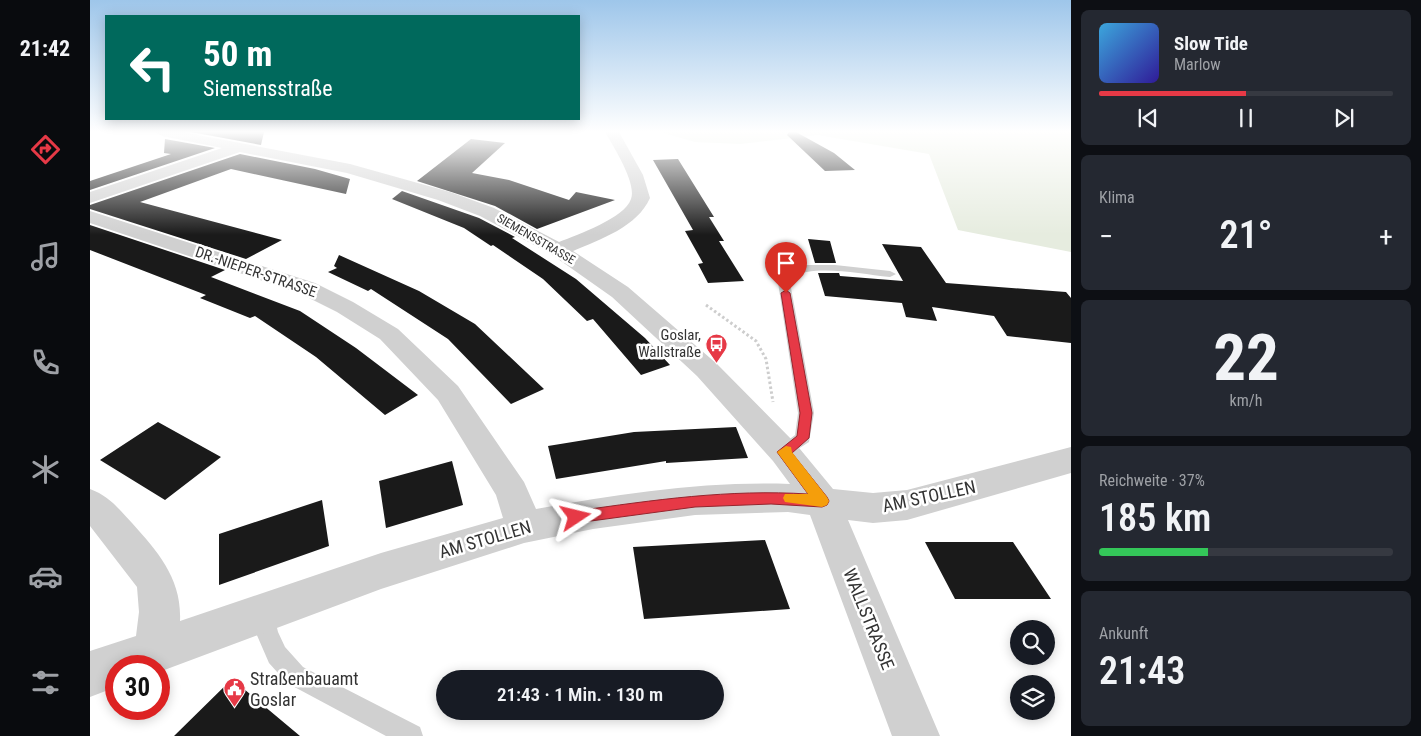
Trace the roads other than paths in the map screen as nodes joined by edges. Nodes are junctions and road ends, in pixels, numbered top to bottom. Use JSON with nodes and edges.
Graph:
{"nodes":[{"id":1,"x":185,"y":166,"type":"edge"},
{"id":2,"x":337,"y":166,"type":"edge"},
{"id":3,"x":629,"y":166,"type":"edge"},
{"id":4,"x":90,"y":198,"type":"edge"},
{"id":5,"x":90,"y":217,"type":"edge"},
{"id":6,"x":558,"y":250,"type":"junction"},
{"id":7,"x":890,"y":274,"type":"dead end"},
{"id":8,"x":784,"y":452,"type":"junction"},
{"id":9,"x":1071,"y":460,"type":"edge"},
{"id":10,"x":822,"y":501,"type":"junction"},
{"id":11,"x":90,"y":504,"type":"edge"},
{"id":12,"x":524,"y":527,"type":"junction"},
{"id":13,"x":265,"y":610,"type":"junction"},
{"id":14,"x":156,"y":651,"type":"junction"},
{"id":15,"x":90,"y":674,"type":"edge"},
{"id":16,"x":411,"y":736,"type":"edge"},
{"id":17,"x":916,"y":736,"type":"edge"}],
"edges":[{"from":1,"to":4,"type":"street"},
{"from":2,"to":6,"type":"street","name":"SIEMENSSTRASSE"},
{"from":3,"to":6,"type":"street"},
{"from":5,"to":12,"type":"street","name":"DR.-NIEPER-STRASSE"},
{"from":6,"to":8,"type":"street","name":"SIEMENSSTRASSE"},
{"from":7,"to":8,"type":"lane"},
{"from":8,"to":10,"type":"street","name":"SIEMENSSTRASSE"},
{"from":9,"to":10,"type":"street","name":"AM STOLLEN"},
{"from":10,"to":12,"type":"street","name":"AM STOLLEN"},
{"from":10,"to":17,"type":"street","name":"WALLSTRASSE"},
{"from":11,"to":14,"type":"street"},
{"from":12,"to":13,"type":"street","name":"AM STOLLEN"},
{"from":13,"to":14,"type":"street","name":"AM STOLLEN"},
{"from":13,"to":16,"type":"lane"},
{"from":14,"to":15,"type":"street","name":"AM STOLLEN"}]}
